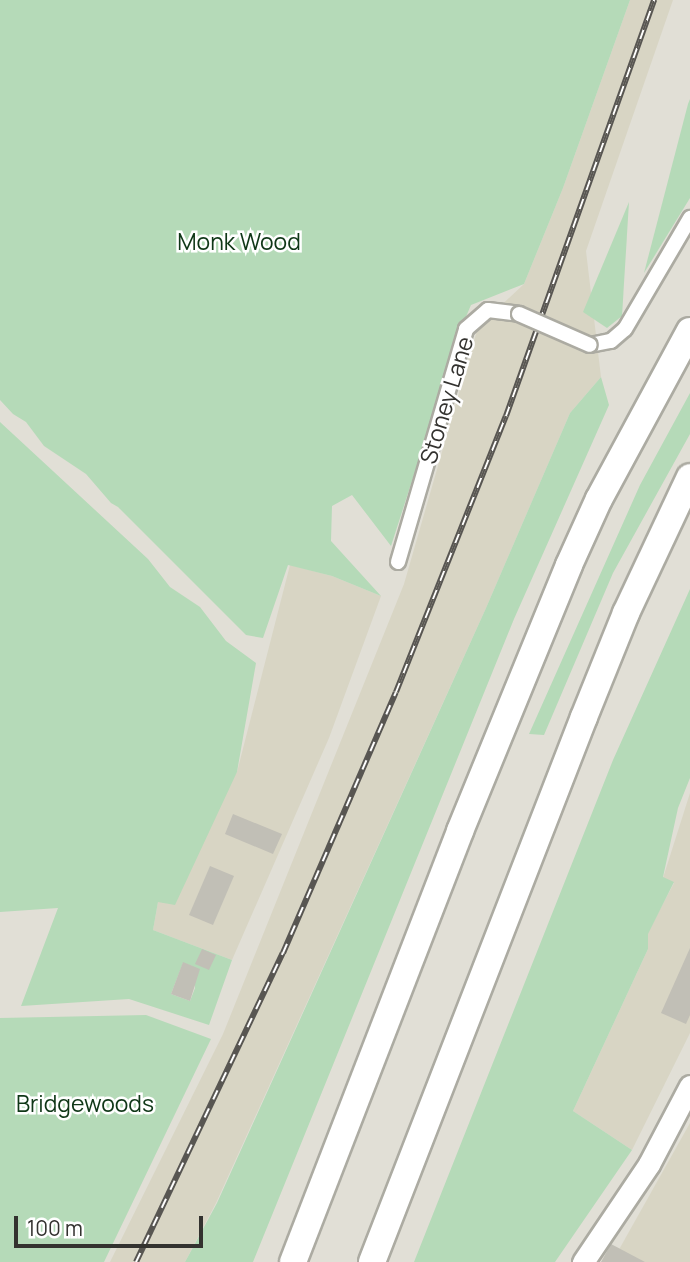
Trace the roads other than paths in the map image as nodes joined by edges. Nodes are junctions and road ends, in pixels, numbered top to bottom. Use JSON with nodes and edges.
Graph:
{"nodes":[{"id":1,"x":690,"y":218,"type":"edge"},
{"id":2,"x":690,"y":331,"type":"edge"},
{"id":3,"x":690,"y":477,"type":"edge"},
{"id":4,"x":398,"y":562,"type":"dead end"},
{"id":5,"x":690,"y":1087,"type":"edge"},
{"id":6,"x":293,"y":1262,"type":"edge"},
{"id":7,"x":372,"y":1262,"type":"edge"},
{"id":8,"x":583,"y":1262,"type":"edge"}],
"edges":[{"from":1,"to":4,"type":"street","name":"Stoney Lane","bridge":true},
{"from":2,"to":6,"type":"highway"},
{"from":3,"to":7,"type":"highway"},
{"from":5,"to":8,"type":"main road"}]}
